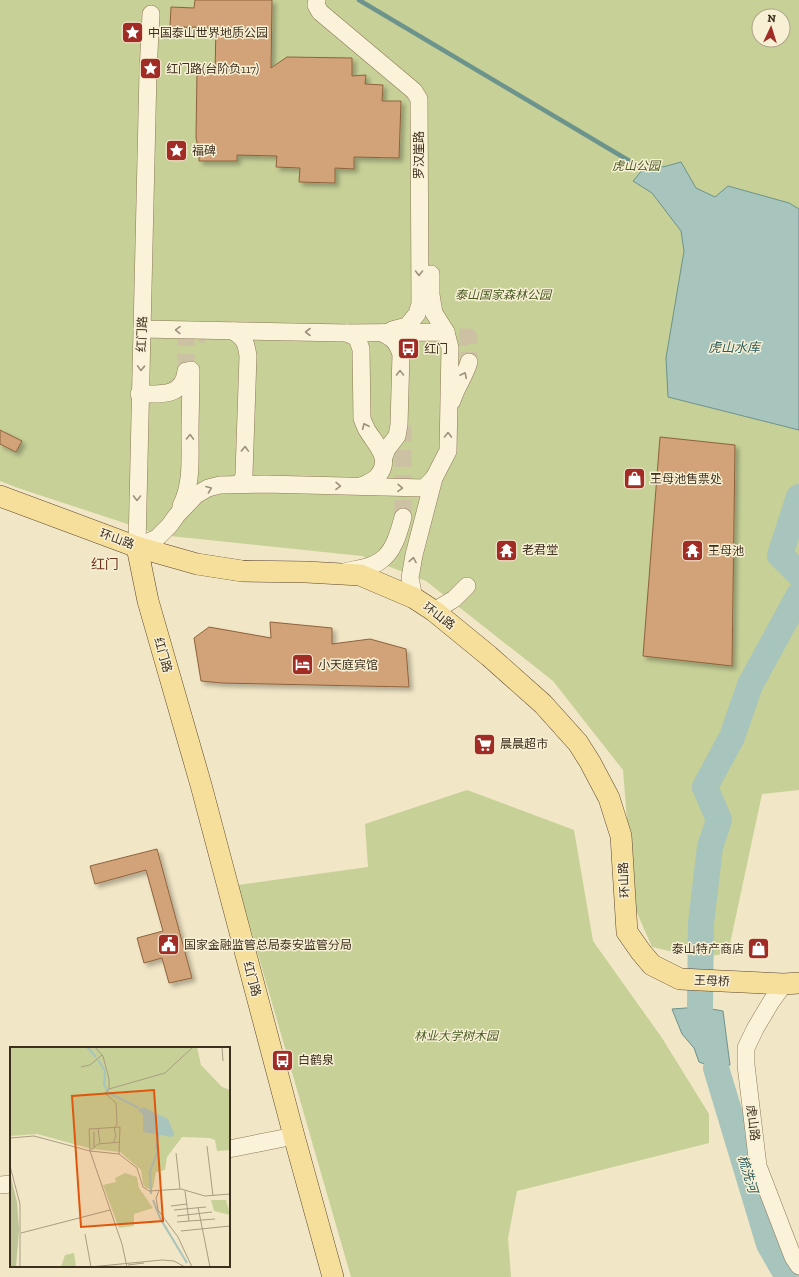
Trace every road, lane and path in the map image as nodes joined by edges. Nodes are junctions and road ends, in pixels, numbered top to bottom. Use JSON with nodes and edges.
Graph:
{"nodes":[{"id":1,"x":316,"y":0,"type":"edge"},
{"id":2,"x":328,"y":0,"type":"edge"},
{"id":3,"x":151,"y":14,"type":"dead end"},
{"id":4,"x":142,"y":329,"type":"junction"},
{"id":5,"x":233,"y":331,"type":"junction"},
{"id":6,"x":446,"y":332,"type":"junction"},
{"id":7,"x":348,"y":333,"type":"junction"},
{"id":8,"x":382,"y":333,"type":"junction"},
{"id":9,"x":469,"y":362,"type":"tunnel mouth"},
{"id":10,"x":140,"y":394,"type":"junction"},
{"id":11,"x":449,"y":412,"type":"junction"},
{"id":12,"x":384,"y":457,"type":"junction"},
{"id":13,"x":434,"y":478,"type":"junction"},
{"id":14,"x":237,"y":484,"type":"junction"},
{"id":15,"x":361,"y":486,"type":"junction"},
{"id":16,"x":0,"y":496,"type":"edge"},
{"id":17,"x":177,"y":516,"type":"junction"},
{"id":18,"x":403,"y":517,"type":"tunnel mouth"},
{"id":19,"x":137,"y":546,"type":"junction"},
{"id":20,"x":338,"y":574,"type":"junction"},
{"id":21,"x":467,"y":586,"type":"dead end"},
{"id":22,"x":414,"y":598,"type":"junction"},
{"id":23,"x":434,"y":611,"type":"junction"},
{"id":24,"x":680,"y":980,"type":"joint"},
{"id":25,"x":792,"y":983,"type":"edge"},
{"id":26,"x":294,"y":1136,"type":"junction"},
{"id":27,"x":230,"y":1150,"type":"edge"},
{"id":28,"x":10,"y":1184,"type":"edge"},
{"id":29,"x":0,"y":1186,"type":"edge"},
{"id":30,"x":799,"y":1266,"type":"edge"},
{"id":31,"x":333,"y":1277,"type":"edge"}],
"edges":[{"from":1,"to":8,"type":"street","name":"罗汉崖路","one_way":true},
{"from":2,"to":6,"type":"street","name":"罗汉崖路"},
{"from":3,"to":4,"type":"street","name":"红门路"},
{"from":5,"to":4,"type":"street","one_way":true},
{"from":4,"to":10,"type":"street","name":"红门路","one_way":true},
{"from":7,"to":5,"type":"street","one_way":true},
{"from":14,"to":5,"type":"street","one_way":true},
{"from":6,"to":8,"type":"street"},
{"from":6,"to":11,"type":"street"},
{"from":7,"to":8,"type":"street"},
{"from":12,"to":7,"type":"street","one_way":true},
{"from":12,"to":8,"type":"street","one_way":true},
{"from":11,"to":9,"type":"street","one_way":true},
{"from":17,"to":10,"type":"street","one_way":true},
{"from":10,"to":19,"type":"street","name":"红门路","one_way":true},
{"from":13,"to":11,"type":"street","one_way":true},
{"from":12,"to":15,"type":"street"},
{"from":15,"to":13,"type":"street","one_way":true},
{"from":22,"to":13,"type":"street","one_way":true},
{"from":14,"to":15,"type":"street","one_way":true},
{"from":17,"to":14,"type":"street","one_way":true},
{"from":16,"to":19,"type":"main road","name":"环山路"},
{"from":17,"to":19,"type":"street"},
{"from":18,"to":20,"type":"street"},
{"from":19,"to":20,"type":"main road","name":"环山路"},
{"from":19,"to":26,"type":"main road","name":"红门路"},
{"from":20,"to":22,"type":"main road","name":"环山路"},
{"from":21,"to":23,"type":"street"},
{"from":22,"to":23,"type":"main road","name":"环山路"},
{"from":23,"to":24,"type":"main road","name":"环山路"},
{"from":24,"to":25,"type":"main road","name":"王母桥"},
{"from":25,"to":30,"type":"street","name":"虎山路"},
{"from":26,"to":27,"type":"street"},
{"from":26,"to":31,"type":"main road","name":"红门路"},
{"from":28,"to":29,"type":"street"}]}
